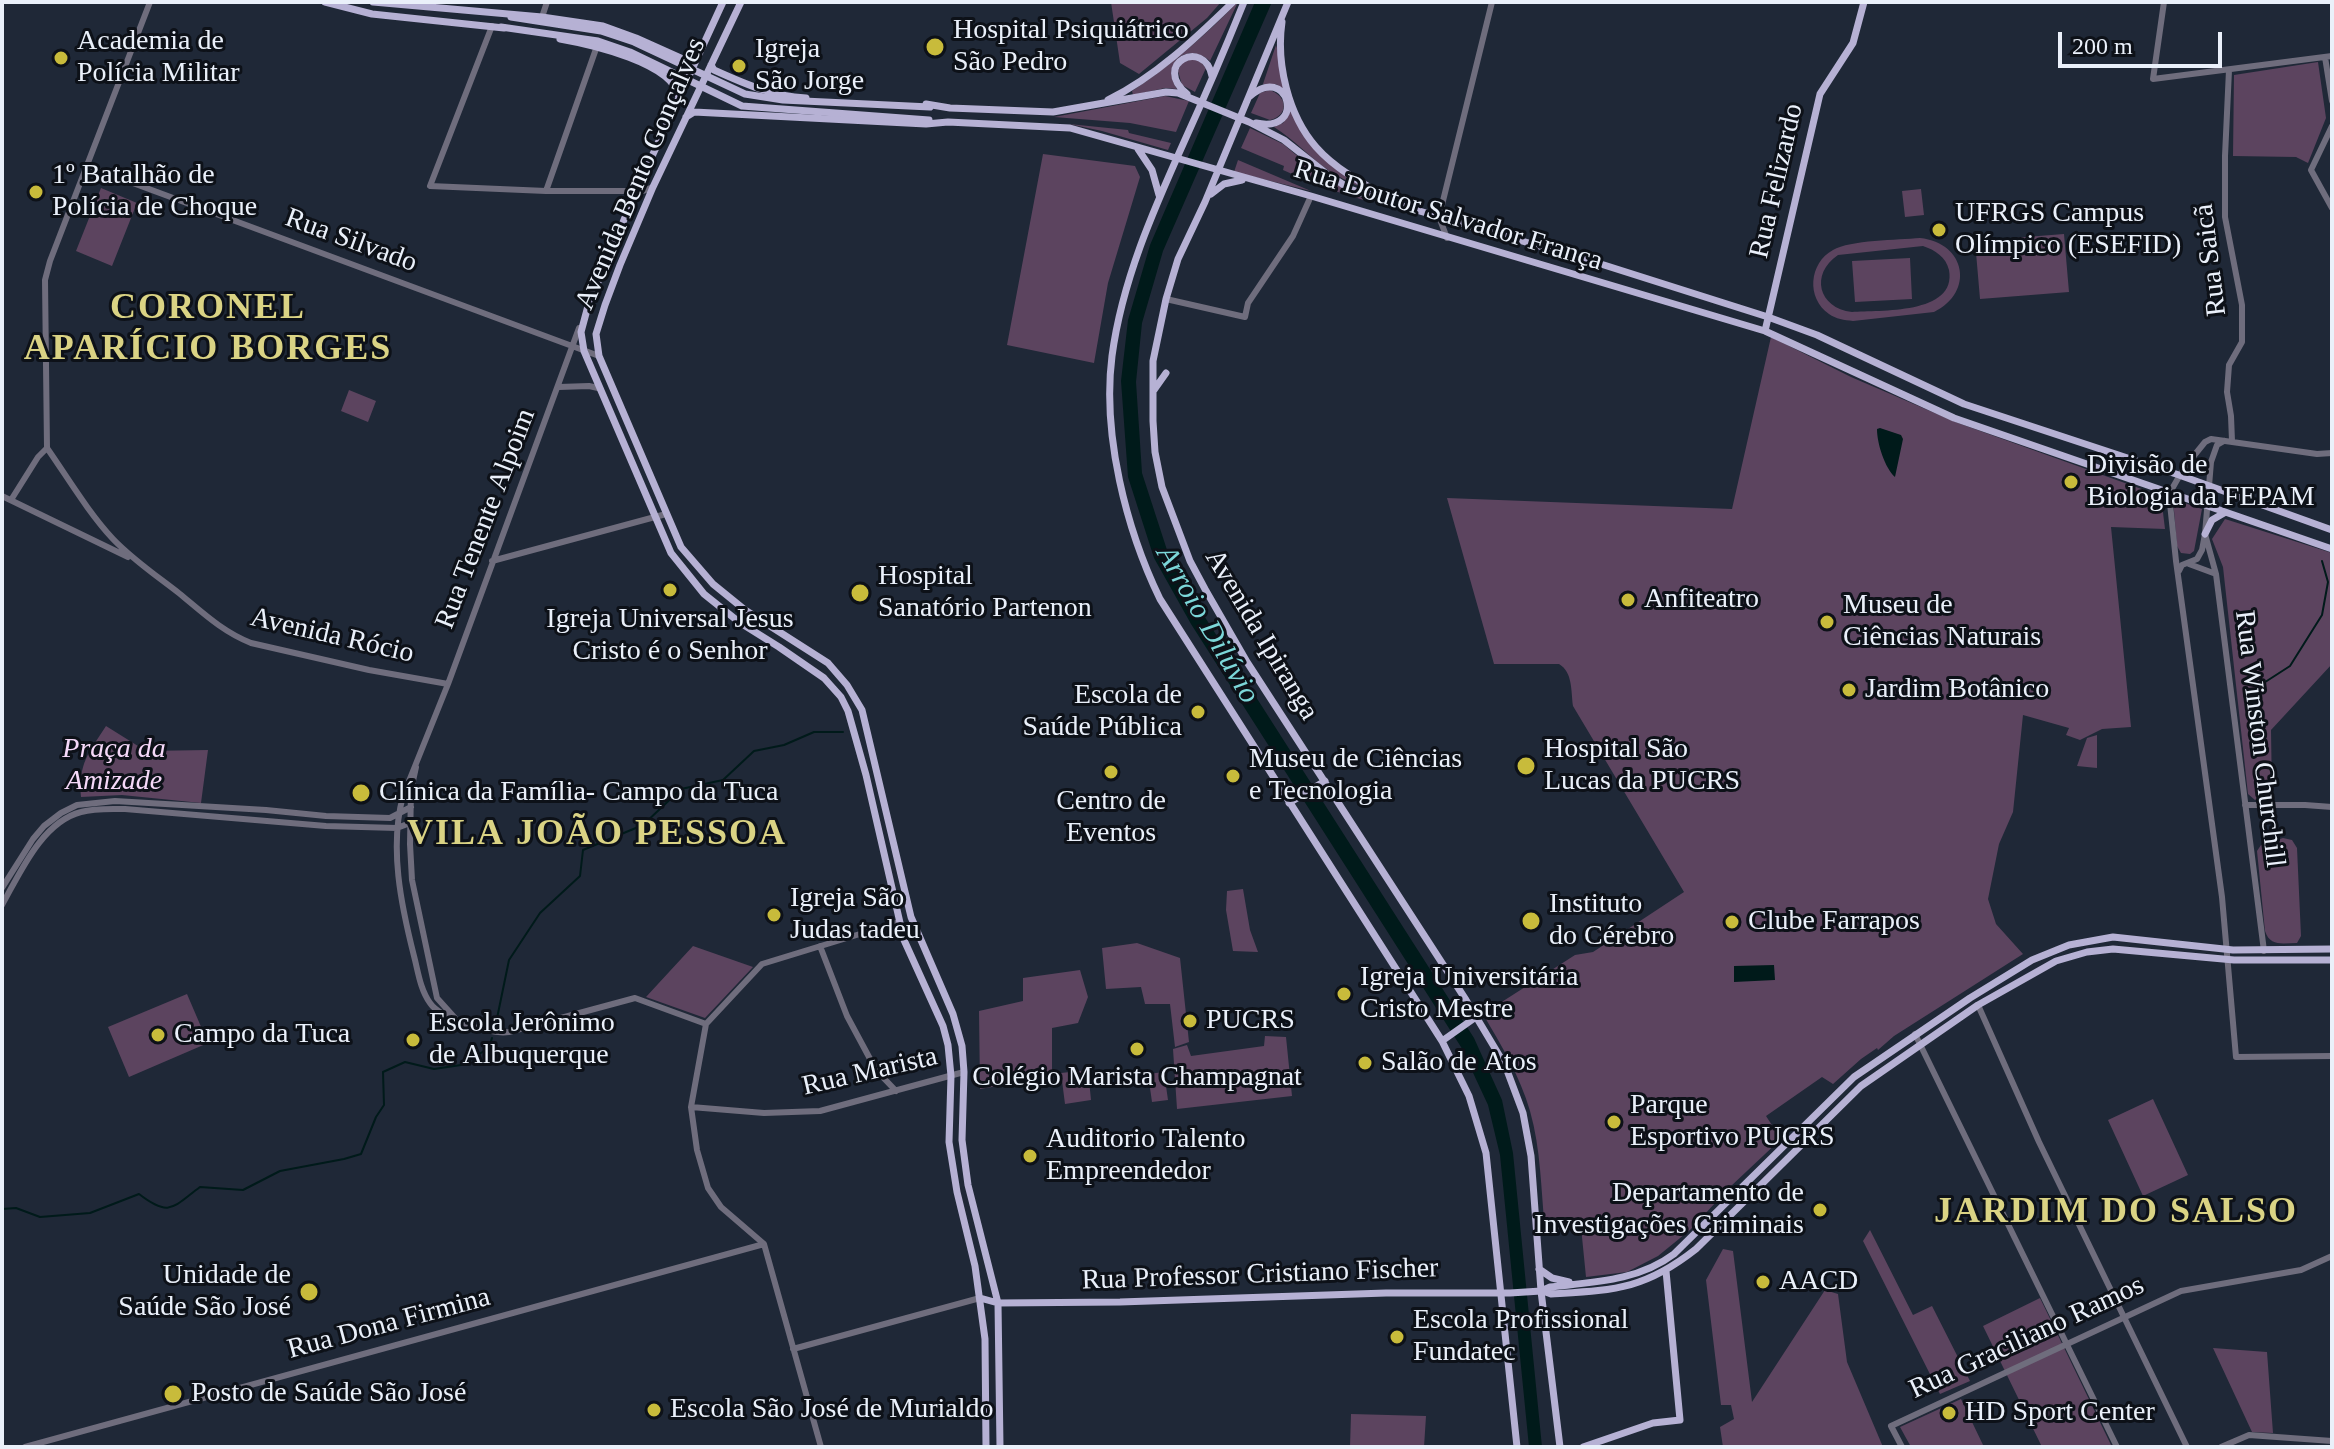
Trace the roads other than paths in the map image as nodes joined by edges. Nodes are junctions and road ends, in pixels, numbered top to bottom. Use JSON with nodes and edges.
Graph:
{"nodes":[{"id":1,"x":150,"y":2,"type":"edge"},
{"id":2,"x":325,"y":2,"type":"edge"},
{"id":3,"x":373,"y":2,"type":"edge"},
{"id":4,"x":547,"y":2,"type":"edge"},
{"id":5,"x":723,"y":2,"type":"edge"},
{"id":6,"x":741,"y":2,"type":"edge"},
{"id":7,"x":1233,"y":2,"type":"edge"},
{"id":8,"x":1244,"y":2,"type":"edge"},
{"id":9,"x":1288,"y":2,"type":"edge"},
{"id":10,"x":1492,"y":2,"type":"edge"},
{"id":11,"x":1864,"y":2,"type":"edge"},
{"id":12,"x":2164,"y":2,"type":"edge"},
{"id":13,"x":1284,"y":12,"type":"junction"},
{"id":14,"x":501,"y":14,"type":"junction"},
{"id":15,"x":542,"y":17,"type":"junction"},
{"id":16,"x":497,"y":26,"type":"junction"},
{"id":17,"x":597,"y":46,"type":"junction"},
{"id":18,"x":660,"y":48,"type":"junction"},
{"id":19,"x":2329,"y":56,"type":"edge"},
{"id":20,"x":694,"y":64,"type":"junction"},
{"id":21,"x":711,"y":65,"type":"junction"},
{"id":22,"x":651,"y":68,"type":"junction"},
{"id":23,"x":2229,"y":70,"type":"junction"},
{"id":24,"x":1212,"y":81,"type":"junction"},
{"id":25,"x":748,"y":86,"type":"junction"},
{"id":26,"x":1192,"y":98,"type":"junction"},
{"id":27,"x":679,"y":99,"type":"junction"},
{"id":28,"x":1245,"y":101,"type":"junction"},
{"id":29,"x":2332,"y":101,"type":"edge"},
{"id":30,"x":1205,"y":103,"type":"junction"},
{"id":31,"x":1099,"y":105,"type":"junction"},
{"id":32,"x":950,"y":108,"type":"junction"},
{"id":33,"x":739,"y":115,"type":"junction"},
{"id":34,"x":686,"y":117,"type":"junction"},
{"id":35,"x":1239,"y":117,"type":"junction"},
{"id":36,"x":948,"y":122,"type":"junction"},
{"id":37,"x":1249,"y":122,"type":"junction"},
{"id":38,"x":2332,"y":126,"type":"edge"},
{"id":39,"x":1137,"y":147,"type":"junction"},
{"id":40,"x":1181,"y":160,"type":"junction"},
{"id":41,"x":87,"y":166,"type":"junction"},
{"id":42,"x":1217,"y":171,"type":"junction"},
{"id":43,"x":1251,"y":181,"type":"junction"},
{"id":44,"x":653,"y":187,"type":"junction"},
{"id":45,"x":546,"y":191,"type":"junction"},
{"id":46,"x":636,"y":191,"type":"junction"},
{"id":47,"x":1311,"y":196,"type":"junction"},
{"id":48,"x":1160,"y":197,"type":"junction"},
{"id":49,"x":1205,"y":202,"type":"junction"},
{"id":50,"x":2332,"y":208,"type":"edge"},
{"id":51,"x":1419,"y":212,"type":"junction"},
{"id":52,"x":1439,"y":217,"type":"junction"},
{"id":53,"x":1447,"y":238,"type":"junction"},
{"id":54,"x":1166,"y":299,"type":"junction"},
{"id":55,"x":588,"y":306,"type":"junction"},
{"id":56,"x":1768,"y":317,"type":"junction"},
{"id":57,"x":1765,"y":331,"type":"junction"},
{"id":58,"x":572,"y":346,"type":"junction"},
{"id":59,"x":584,"y":351,"type":"junction"},
{"id":60,"x":1154,"y":353,"type":"junction"},
{"id":61,"x":599,"y":356,"type":"junction"},
{"id":62,"x":1160,"y":361,"type":"dead end"},
{"id":63,"x":1166,"y":373,"type":"dead end"},
{"id":64,"x":559,"y":387,"type":"junction"},
{"id":65,"x":598,"y":388,"type":"junction"},
{"id":66,"x":1152,"y":391,"type":"junction"},
{"id":67,"x":2232,"y":441,"type":"junction"},
{"id":68,"x":47,"y":448,"type":"junction"},
{"id":69,"x":2332,"y":453,"type":"edge"},
{"id":70,"x":2196,"y":454,"type":"junction"},
{"id":71,"x":2211,"y":462,"type":"junction"},
{"id":72,"x":2179,"y":475,"type":"junction"},
{"id":73,"x":2210,"y":486,"type":"junction"},
{"id":74,"x":2169,"y":494,"type":"junction"},
{"id":75,"x":2,"y":496,"type":"edge"},
{"id":76,"x":11,"y":500,"type":"junction"},
{"id":77,"x":2207,"y":506,"type":"junction"},
{"id":78,"x":2225,"y":512,"type":"junction"},
{"id":79,"x":666,"y":514,"type":"junction"},
{"id":80,"x":654,"y":518,"type":"junction"},
{"id":81,"x":2332,"y":530,"type":"edge"},
{"id":82,"x":2205,"y":534,"type":"junction"},
{"id":83,"x":2332,"y":549,"type":"edge"},
{"id":84,"x":2175,"y":558,"type":"junction"},
{"id":85,"x":492,"y":561,"type":"junction"},
{"id":86,"x":138,"y":562,"type":"junction"},
{"id":87,"x":2184,"y":563,"type":"junction"},
{"id":88,"x":2178,"y":572,"type":"junction"},
{"id":89,"x":2216,"y":574,"type":"junction"},
{"id":90,"x":448,"y":684,"type":"junction"},
{"id":91,"x":419,"y":756,"type":"junction"},
{"id":92,"x":1321,"y":783,"type":"junction"},
{"id":93,"x":1293,"y":801,"type":"junction"},
{"id":94,"x":2245,"y":805,"type":"junction"},
{"id":95,"x":411,"y":807,"type":"junction"},
{"id":96,"x":2332,"y":807,"type":"edge"},
{"id":97,"x":398,"y":814,"type":"junction"},
{"id":98,"x":410,"y":823,"type":"junction"},
{"id":99,"x":397,"y":828,"type":"junction"},
{"id":100,"x":2,"y":888,"type":"edge"},
{"id":101,"x":2,"y":905,"type":"edge"},
{"id":102,"x":899,"y":922,"type":"junction"},
{"id":103,"x":2173,"y":943,"type":"junction"},
{"id":104,"x":820,"y":946,"type":"junction"},
{"id":105,"x":2227,"y":949,"type":"junction"},
{"id":106,"x":2332,"y":949,"type":"edge"},
{"id":107,"x":2264,"y":951,"type":"junction"},
{"id":108,"x":2172,"y":954,"type":"junction"},
{"id":109,"x":2228,"y":960,"type":"junction"},
{"id":110,"x":2332,"y":960,"type":"edge"},
{"id":111,"x":434,"y":984,"type":"junction"},
{"id":112,"x":421,"y":986,"type":"junction"},
{"id":113,"x":1978,"y":1005,"type":"junction"},
{"id":114,"x":1476,"y":1017,"type":"junction"},
{"id":115,"x":455,"y":1018,"type":"junction"},
{"id":116,"x":706,"y":1024,"type":"junction"},
{"id":117,"x":1915,"y":1034,"type":"junction"},
{"id":118,"x":1445,"y":1039,"type":"junction"},
{"id":119,"x":1920,"y":1045,"type":"junction"},
{"id":120,"x":2332,"y":1056,"type":"edge"},
{"id":121,"x":964,"y":1072,"type":"junction"},
{"id":122,"x":951,"y":1076,"type":"junction"},
{"id":123,"x":896,"y":1091,"type":"junction"},
{"id":124,"x":691,"y":1107,"type":"junction"},
{"id":125,"x":1775,"y":1155,"type":"junction"},
{"id":126,"x":1783,"y":1163,"type":"junction"},
{"id":127,"x":764,"y":1244,"type":"junction"},
{"id":128,"x":2332,"y":1256,"type":"edge"},
{"id":129,"x":1665,"y":1266,"type":"junction"},
{"id":130,"x":1539,"y":1269,"type":"junction"},
{"id":131,"x":1578,"y":1284,"type":"junction"},
{"id":132,"x":1538,"y":1291,"type":"junction"},
{"id":133,"x":1505,"y":1293,"type":"junction"},
{"id":134,"x":980,"y":1298,"type":"junction"},
{"id":135,"x":998,"y":1303,"type":"junction"},
{"id":136,"x":2123,"y":1318,"type":"junction"},
{"id":137,"x":2067,"y":1344,"type":"junction"},
{"id":138,"x":793,"y":1349,"type":"junction"},
{"id":139,"x":2332,"y":1441,"type":"edge"},
{"id":140,"x":25,"y":1447,"type":"edge"},
{"id":141,"x":821,"y":1447,"type":"edge"},
{"id":142,"x":986,"y":1447,"type":"edge"},
{"id":143,"x":1000,"y":1447,"type":"edge"},
{"id":144,"x":1517,"y":1447,"type":"edge"},
{"id":145,"x":1560,"y":1447,"type":"edge"},
{"id":146,"x":1583,"y":1447,"type":"edge"},
{"id":147,"x":1902,"y":1447,"type":"edge"},
{"id":148,"x":2117,"y":1447,"type":"edge"},
{"id":149,"x":2187,"y":1447,"type":"edge"},
{"id":150,"x":2221,"y":1447,"type":"edge"}],
"edges":[{"from":1,"to":41,"type":"street"},
{"from":2,"to":16,"type":"main road"},
{"from":3,"to":14,"type":"main road"},
{"from":4,"to":15,"type":"street"},
{"from":5,"to":20,"type":"main road","name":"Avenida Bento Gonçalves"},
{"from":6,"to":21,"type":"main road","name":"Avenida Bento Gonçalves"},
{"from":7,"to":31,"type":"main road"},
{"from":8,"to":24,"type":"main road"},
{"from":9,"to":13,"type":"main road","name":"Avenida Ipiranga"},
{"from":10,"to":52,"type":"street"},
{"from":11,"to":56,"type":"main road","name":"Rua Felizardo"},
{"from":12,"to":23,"type":"street"},
{"from":13,"to":28,"type":"main road","name":"Avenida Ipiranga"},
{"from":13,"to":51,"type":"main road","name":"Rua Doutor Salvador França"},
{"from":14,"to":15,"type":"main road"},
{"from":14,"to":32,"type":"main road","bridge":true},
{"from":15,"to":18,"type":"main road"},
{"from":16,"to":17,"type":"main road"},
{"from":16,"to":36,"type":"main road","bridge":true},
{"from":16,"to":45,"type":"street"},
{"from":17,"to":22,"type":"main road"},
{"from":17,"to":45,"type":"street"},
{"from":18,"to":20,"type":"main road"},
{"from":18,"to":22,"type":"main road"},
{"from":19,"to":23,"type":"street"},
{"from":19,"to":29,"type":"street"},
{"from":20,"to":27,"type":"main road","name":"Avenida Bento Gonçalves"},
{"from":21,"to":25,"type":"main road","name":"Rua Doutor Salvador França"},
{"from":21,"to":34,"type":"main road","name":"Avenida Bento Gonçalves"},
{"from":22,"to":27,"type":"main road"},
{"from":23,"to":67,"type":"street","name":"Rua Saicã"},
{"from":24,"to":26,"type":"main road"},
{"from":24,"to":30,"type":"main road"},
{"from":25,"to":32,"type":"main road","name":"Rua Doutor Salvador França"},
{"from":25,"to":33,"type":"main road"},
{"from":26,"to":30,"type":"main road","name":"Rua Doutor Salvador França"},
{"from":26,"to":31,"type":"main road","name":"Rua Doutor Salvador França"},
{"from":27,"to":46,"type":"main road","name":"Avenida Bento Gonçalves"},
{"from":28,"to":35,"type":"main road","name":"Avenida Ipiranga"},
{"from":28,"to":37,"type":"main road"},
{"from":30,"to":35,"type":"main road","name":"Rua Doutor Salvador França"},
{"from":30,"to":40,"type":"main road"},
{"from":31,"to":32,"type":"main road","name":"Rua Doutor Salvador França"},
{"from":33,"to":34,"type":"main road","name":"Rua Doutor Salvador França"},
{"from":33,"to":36,"type":"main road","name":"Rua Doutor Salvador França"},
{"from":34,"to":44,"type":"main road","name":"Avenida Bento Gonçalves"},
{"from":35,"to":37,"type":"main road","name":"Rua Doutor Salvador França"},
{"from":35,"to":42,"type":"main road","name":"Avenida Ipiranga"},
{"from":36,"to":39,"type":"main road","name":"Rua Doutor Salvador França"},
{"from":37,"to":51,"type":"main road","name":"Rua Doutor Salvador França"},
{"from":38,"to":50,"type":"street"},
{"from":39,"to":40,"type":"main road","name":"Rua Doutor Salvador França"},
{"from":39,"to":48,"type":"main road"},
{"from":40,"to":42,"type":"main road","name":"Rua Doutor Salvador França"},
{"from":40,"to":48,"type":"main road"},
{"from":41,"to":58,"type":"street","name":"Rua Silvado"},
{"from":41,"to":68,"type":"street"},
{"from":42,"to":43,"type":"main road","name":"Rua Doutor Salvador França"},
{"from":42,"to":49,"type":"main road","name":"Avenida Ipiranga"},
{"from":43,"to":47,"type":"main road","name":"Rua Doutor Salvador França"},
{"from":43,"to":49,"type":"main road"},
{"from":44,"to":46,"type":"street"},
{"from":44,"to":61,"type":"main road","name":"Avenida Bento Gonçalves"},
{"from":45,"to":46,"type":"street"},
{"from":46,"to":55,"type":"main road","name":"Avenida Bento Gonçalves"},
{"from":47,"to":53,"type":"main road","name":"Rua Doutor Salvador França"},
{"from":47,"to":54,"type":"street"},
{"from":48,"to":93,"type":"main road"},
{"from":49,"to":54,"type":"main road","name":"Avenida Ipiranga"},
{"from":51,"to":52,"type":"main road","name":"Rua Doutor Salvador França"},
{"from":52,"to":53,"type":"street"},
{"from":52,"to":56,"type":"main road","name":"Rua Doutor Salvador França"},
{"from":53,"to":57,"type":"main road","name":"Rua Doutor Salvador França"},
{"from":54,"to":60,"type":"main road","name":"Avenida Ipiranga"},
{"from":55,"to":58,"type":"street","name":"Rua Tenente Alpoim"},
{"from":55,"to":59,"type":"main road","name":"Avenida Bento Gonçalves"},
{"from":56,"to":57,"type":"main road","name":"Rua Felizardo"},
{"from":56,"to":72,"type":"main road","name":"Rua Doutor Salvador França"},
{"from":57,"to":74,"type":"main road","name":"Rua Doutor Salvador França"},
{"from":58,"to":59,"type":"street","name":"Rua Silvado"},
{"from":58,"to":64,"type":"street","name":"Rua Tenente Alpoim"},
{"from":59,"to":61,"type":"street","name":"Rua Silvado"},
{"from":59,"to":65,"type":"main road","name":"Avenida Bento Gonçalves"},
{"from":60,"to":62,"type":"main road"},
{"from":60,"to":66,"type":"main road","name":"Avenida Ipiranga"},
{"from":61,"to":79,"type":"main road","name":"Avenida Bento Gonçalves"},
{"from":63,"to":66,"type":"main road"},
{"from":64,"to":65,"type":"street","name":"Rua Tenente Alpoim"},
{"from":64,"to":85,"type":"street","name":"Rua Tenente Alpoim"},
{"from":65,"to":80,"type":"main road","name":"Avenida Bento Gonçalves"},
{"from":66,"to":92,"type":"main road","name":"Avenida Ipiranga"},
{"from":67,"to":69,"type":"street"},
{"from":67,"to":70,"type":"street"},
{"from":67,"to":71,"type":"street"},
{"from":68,"to":76,"type":"street"},
{"from":68,"to":86,"type":"street","name":"Avenida Rócio"},
{"from":70,"to":71,"type":"street"},
{"from":70,"to":72,"type":"street"},
{"from":71,"to":73,"type":"street"},
{"from":72,"to":73,"type":"main road","name":"Rua Doutor Salvador França"},
{"from":72,"to":74,"type":"street"},
{"from":73,"to":77,"type":"street"},
{"from":73,"to":81,"type":"main road","name":"Rua Doutor Salvador França"},
{"from":74,"to":77,"type":"main road","name":"Rua Doutor Salvador França"},
{"from":74,"to":84,"type":"street"},
{"from":75,"to":76,"type":"street"},
{"from":76,"to":86,"type":"street"},
{"from":77,"to":78,"type":"main road","name":"Rua Doutor Salvador França"},
{"from":77,"to":82,"type":"street"},
{"from":78,"to":82,"type":"main road"},
{"from":78,"to":83,"type":"main road","name":"Rua Doutor Salvador França"},
{"from":79,"to":80,"type":"street"},
{"from":79,"to":121,"type":"main road","name":"Avenida Bento Gonçalves"},
{"from":80,"to":85,"type":"street"},
{"from":80,"to":102,"type":"main road","name":"Avenida Bento Gonçalves"},
{"from":82,"to":87,"type":"street"},
{"from":82,"to":89,"type":"street","name":"Rua Winston Churchill"},
{"from":84,"to":87,"type":"street"},
{"from":84,"to":88,"type":"street"},
{"from":85,"to":90,"type":"street","name":"Rua Tenente Alpoim"},
{"from":86,"to":90,"type":"street","name":"Avenida Rócio"},
{"from":87,"to":88,"type":"street"},
{"from":87,"to":89,"type":"street"},
{"from":88,"to":105,"type":"street"},
{"from":89,"to":94,"type":"street","name":"Rua Winston Churchill"},
{"from":90,"to":91,"type":"street","name":"Rua Tenente Alpoim"},
{"from":91,"to":95,"type":"street","name":"Rua Tenente Alpoim"},
{"from":91,"to":97,"type":"street","name":"Rua Tenente Alpoim"},
{"from":92,"to":93,"type":"main road"},
{"from":92,"to":114,"type":"main road","name":"Avenida Ipiranga"},
{"from":93,"to":118,"type":"main road"},
{"from":94,"to":96,"type":"street"},
{"from":94,"to":107,"type":"street","name":"Rua Winston Churchill"},
{"from":95,"to":97,"type":"street"},
{"from":95,"to":98,"type":"street","name":"Rua Tenente Alpoim"},
{"from":97,"to":99,"type":"street","name":"Rua Tenente Alpoim"},
{"from":97,"to":100,"type":"street"},
{"from":98,"to":99,"type":"street"},
{"from":98,"to":111,"type":"street","name":"Rua Tenente Alpoim"},
{"from":99,"to":101,"type":"street"},
{"from":99,"to":112,"type":"street","name":"Rua Tenente Alpoim"},
{"from":102,"to":104,"type":"street"},
{"from":102,"to":122,"type":"main road","name":"Avenida Bento Gonçalves"},
{"from":103,"to":105,"type":"main road","name":"Rua Professor Cristiano Fischer"},
{"from":103,"to":108,"type":"main road"},
{"from":103,"to":117,"type":"main road","name":"Rua Professor Cristiano Fischer"},
{"from":104,"to":116,"type":"street"},
{"from":104,"to":123,"type":"street"},
{"from":105,"to":107,"type":"main road","name":"Rua Professor Cristiano Fischer"},
{"from":105,"to":109,"type":"street"},
{"from":106,"to":107,"type":"main road","name":"Rua Professor Cristiano Fischer"},
{"from":108,"to":109,"type":"main road","name":"Rua Professor Cristiano Fischer"},
{"from":108,"to":113,"type":"main road","name":"Rua Professor Cristiano Fischer"},
{"from":109,"to":110,"type":"main road","name":"Rua Professor Cristiano Fischer"},
{"from":109,"to":120,"type":"street"},
{"from":111,"to":112,"type":"street"},
{"from":111,"to":115,"type":"street","name":"Rua Tenente Alpoim"},
{"from":112,"to":115,"type":"street","name":"Rua Tenente Alpoim"},
{"from":113,"to":119,"type":"main road","name":"Rua Professor Cristiano Fischer"},
{"from":113,"to":136,"type":"street"},
{"from":114,"to":118,"type":"main road"},
{"from":114,"to":130,"type":"main road","name":"Avenida Ipiranga"},
{"from":115,"to":116,"type":"street"},
{"from":116,"to":124,"type":"street"},
{"from":117,"to":119,"type":"street"},
{"from":117,"to":125,"type":"main road","name":"Rua Professor Cristiano Fischer"},
{"from":118,"to":133,"type":"main road"},
{"from":119,"to":126,"type":"main road","name":"Rua Professor Cristiano Fischer"},
{"from":119,"to":137,"type":"street"},
{"from":121,"to":122,"type":"street","name":"Rua Marista"},
{"from":121,"to":135,"type":"main road","name":"Avenida Bento Gonçalves"},
{"from":122,"to":123,"type":"street","name":"Rua Marista"},
{"from":122,"to":134,"type":"main road","name":"Avenida Bento Gonçalves"},
{"from":123,"to":124,"type":"street","name":"Rua Marista"},
{"from":124,"to":127,"type":"street"},
{"from":125,"to":126,"type":"main road"},
{"from":125,"to":129,"type":"main road","name":"Rua Professor Cristiano Fischer"},
{"from":126,"to":129,"type":"main road","name":"Rua Professor Cristiano Fischer"},
{"from":127,"to":138,"type":"street"},
{"from":127,"to":140,"type":"street","name":"Rua Dona Firmina"},
{"from":128,"to":136,"type":"street","name":"Rua Graciliano Ramos"},
{"from":129,"to":131,"type":"main road","name":"Rua Professor Cristiano Fischer"},
{"from":129,"to":132,"type":"main road","name":"Rua Professor Cristiano Fischer"},
{"from":129,"to":146,"type":"main road"},
{"from":130,"to":131,"type":"main road"},
{"from":130,"to":132,"type":"main road","name":"Avenida Ipiranga"},
{"from":131,"to":132,"type":"main road","name":"Rua Professor Cristiano Fischer"},
{"from":132,"to":133,"type":"main road","name":"Rua Professor Cristiano Fischer"},
{"from":132,"to":145,"type":"main road","name":"Avenida Ipiranga"},
{"from":133,"to":135,"type":"main road","name":"Rua Professor Cristiano Fischer"},
{"from":133,"to":144,"type":"main road"},
{"from":134,"to":135,"type":"main road","name":"Rua Professor Cristiano Fischer"},
{"from":134,"to":138,"type":"street"},
{"from":134,"to":142,"type":"main road","name":"Avenida Bento Gonçalves"},
{"from":135,"to":143,"type":"main road","name":"Avenida Bento Gonçalves"},
{"from":136,"to":137,"type":"street","name":"Rua Graciliano Ramos"},
{"from":136,"to":149,"type":"street"},
{"from":137,"to":147,"type":"street","name":"Rua Graciliano Ramos"},
{"from":137,"to":148,"type":"street"},
{"from":138,"to":141,"type":"street"},
{"from":139,"to":150,"type":"street"}]}
